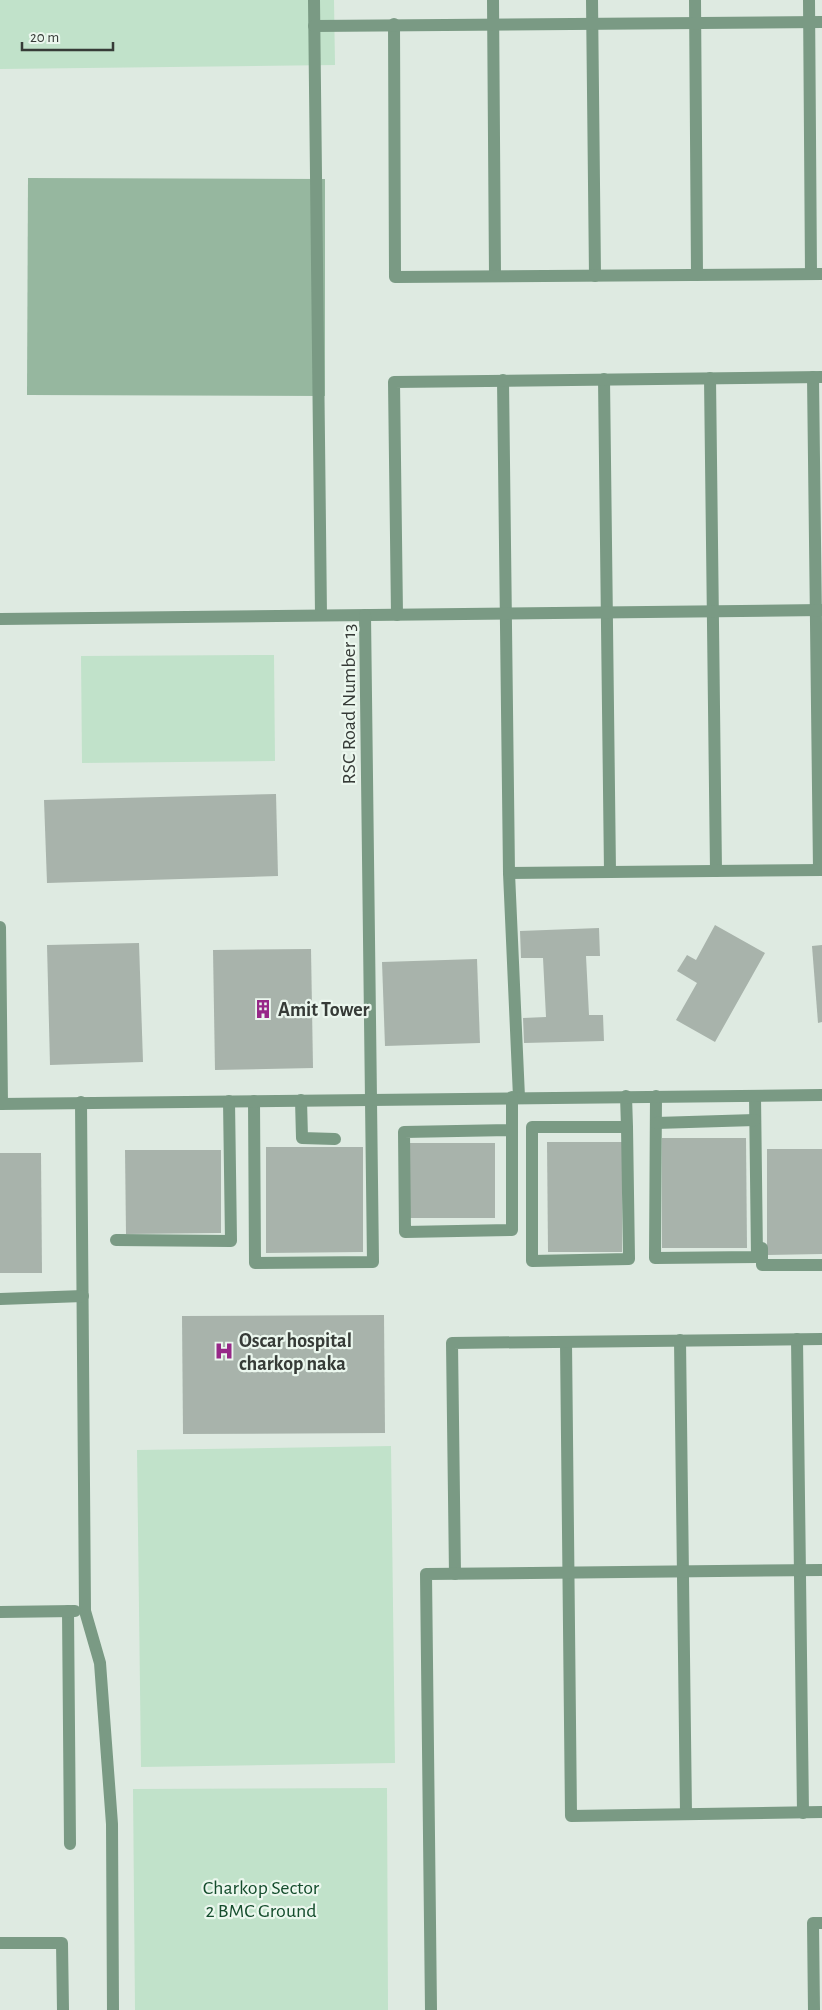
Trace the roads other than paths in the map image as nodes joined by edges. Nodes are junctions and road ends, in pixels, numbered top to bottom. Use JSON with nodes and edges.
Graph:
{"nodes":[{"id":1,"x":314,"y":0,"type":"edge"},
{"id":2,"x":493,"y":0,"type":"edge"},
{"id":3,"x":592,"y":0,"type":"edge"},
{"id":4,"x":695,"y":0,"type":"edge"},
{"id":5,"x":809,"y":0,"type":"edge"},
{"id":6,"x":816,"y":22,"type":"edge"},
{"id":7,"x":593,"y":23,"type":"junction"},
{"id":8,"x":695,"y":23,"type":"junction"},
{"id":9,"x":394,"y":24,"type":"junction"},
{"id":10,"x":493,"y":24,"type":"junction"},
{"id":11,"x":314,"y":26,"type":"junction"},
{"id":12,"x":817,"y":274,"type":"edge"},
{"id":13,"x":697,"y":275,"type":"junction"},
{"id":14,"x":495,"y":276,"type":"junction"},
{"id":15,"x":595,"y":276,"type":"junction"},
{"id":16,"x":818,"y":377,"type":"edge"},
{"id":17,"x":710,"y":378,"type":"junction"},
{"id":18,"x":503,"y":380,"type":"junction"},
{"id":19,"x":604,"y":380,"type":"junction"},
{"id":20,"x":819,"y":610,"type":"edge"},
{"id":21,"x":713,"y":611,"type":"junction"},
{"id":22,"x":607,"y":612,"type":"junction"},
{"id":23,"x":506,"y":613,"type":"junction"},
{"id":24,"x":321,"y":615,"type":"junction"},
{"id":25,"x":365,"y":615,"type":"junction"},
{"id":26,"x":397,"y":615,"type":"junction"},
{"id":27,"x":0,"y":619,"type":"edge"},
{"id":28,"x":821,"y":870,"type":"edge"},
{"id":29,"x":716,"y":871,"type":"junction"},
{"id":30,"x":610,"y":872,"type":"junction"},
{"id":31,"x":509,"y":873,"type":"junction"},
{"id":32,"x":0,"y":927,"type":"edge"},
{"id":33,"x":822,"y":1095,"type":"edge"},
{"id":34,"x":626,"y":1096,"type":"junction"},
{"id":35,"x":656,"y":1096,"type":"junction"},
{"id":36,"x":759,"y":1096,"type":"junction"},
{"id":37,"x":516,"y":1097,"type":"junction"},
{"id":38,"x":371,"y":1099,"type":"junction"},
{"id":39,"x":254,"y":1100,"type":"junction"},
{"id":40,"x":301,"y":1100,"type":"junction"},
{"id":41,"x":229,"y":1101,"type":"junction"},
{"id":42,"x":80,"y":1102,"type":"junction"},
{"id":43,"x":1,"y":1104,"type":"edge"},
{"id":44,"x":755,"y":1120,"type":"junction"},
{"id":45,"x":656,"y":1124,"type":"junction"},
{"id":46,"x":627,"y":1127,"type":"junction"},
{"id":47,"x":512,"y":1130,"type":"junction"},
{"id":48,"x":335,"y":1139,"type":"dead end"},
{"id":49,"x":116,"y":1240,"type":"dead end"},
{"id":50,"x":822,"y":1265,"type":"edge"},
{"id":51,"x":83,"y":1296,"type":"junction"},
{"id":52,"x":0,"y":1299,"type":"edge"},
{"id":53,"x":797,"y":1339,"type":"junction"},
{"id":54,"x":822,"y":1339,"type":"edge"},
{"id":55,"x":680,"y":1340,"type":"junction"},
{"id":56,"x":566,"y":1342,"type":"junction"},
{"id":57,"x":800,"y":1570,"type":"junction"},
{"id":58,"x":822,"y":1570,"type":"edge"},
{"id":59,"x":683,"y":1571,"type":"junction"},
{"id":60,"x":568,"y":1572,"type":"junction"},
{"id":61,"x":455,"y":1574,"type":"junction"},
{"id":62,"x":68,"y":1611,"type":"junction"},
{"id":63,"x":85,"y":1611,"type":"junction"},
{"id":64,"x":0,"y":1612,"type":"edge"},
{"id":65,"x":822,"y":1812,"type":"edge"},
{"id":66,"x":803,"y":1813,"type":"junction"},
{"id":67,"x":686,"y":1814,"type":"junction"},
{"id":68,"x":70,"y":1844,"type":"dead end"},
{"id":69,"x":822,"y":1923,"type":"edge"},
{"id":70,"x":0,"y":1943,"type":"edge"},
{"id":71,"x":63,"y":2010,"type":"edge"},
{"id":72,"x":113,"y":2010,"type":"edge"},
{"id":73,"x":431,"y":2010,"type":"edge"},
{"id":74,"x":814,"y":2010,"type":"edge"}],
"edges":[{"from":1,"to":11,"type":"street"},
{"from":2,"to":10,"type":"street"},
{"from":3,"to":7,"type":"street"},
{"from":4,"to":8,"type":"street"},
{"from":5,"to":6,"type":"street"},
{"from":6,"to":8,"type":"street"},
{"from":6,"to":12,"type":"street"},
{"from":7,"to":8,"type":"street"},
{"from":7,"to":10,"type":"street"},
{"from":7,"to":15,"type":"street"},
{"from":8,"to":13,"type":"street"},
{"from":9,"to":10,"type":"street"},
{"from":9,"to":11,"type":"street"},
{"from":9,"to":14,"type":"street"},
{"from":10,"to":14,"type":"street"},
{"from":11,"to":24,"type":"street"},
{"from":12,"to":13,"type":"street"},
{"from":13,"to":15,"type":"street"},
{"from":14,"to":15,"type":"street"},
{"from":16,"to":17,"type":"street"},
{"from":16,"to":20,"type":"street"},
{"from":17,"to":19,"type":"street"},
{"from":17,"to":21,"type":"street"},
{"from":18,"to":19,"type":"street"},
{"from":18,"to":23,"type":"street"},
{"from":18,"to":26,"type":"street"},
{"from":19,"to":22,"type":"street"},
{"from":20,"to":21,"type":"street","name":"RSC Road Number 13"},
{"from":20,"to":28,"type":"street"},
{"from":21,"to":22,"type":"street","name":"RSC Road Number 13"},
{"from":21,"to":29,"type":"street"},
{"from":22,"to":23,"type":"street","name":"RSC Road Number 13"},
{"from":22,"to":30,"type":"street"},
{"from":23,"to":26,"type":"street","name":"RSC Road Number 13"},
{"from":23,"to":31,"type":"street"},
{"from":24,"to":25,"type":"street"},
{"from":24,"to":27,"type":"street"},
{"from":25,"to":26,"type":"street","name":"RSC Road Number 13"},
{"from":25,"to":38,"type":"street","name":"RSC Road Number 13"},
{"from":28,"to":29,"type":"street"},
{"from":29,"to":30,"type":"street"},
{"from":30,"to":31,"type":"street"},
{"from":31,"to":37,"type":"street"},
{"from":32,"to":43,"type":"street"},
{"from":33,"to":36,"type":"street"},
{"from":34,"to":35,"type":"street"},
{"from":34,"to":37,"type":"street"},
{"from":34,"to":46,"type":"street"},
{"from":35,"to":36,"type":"street"},
{"from":35,"to":45,"type":"street"},
{"from":36,"to":44,"type":"street"},
{"from":36,"to":50,"type":"street"},
{"from":37,"to":38,"type":"street"},
{"from":37,"to":47,"type":"street"},
{"from":38,"to":39,"type":"street","name":"RSC Road Number 13"},
{"from":38,"to":40,"type":"street"},
{"from":39,"to":40,"type":"street"},
{"from":39,"to":41,"type":"street"},
{"from":40,"to":48,"type":"street"},
{"from":41,"to":42,"type":"street"},
{"from":41,"to":49,"type":"street"},
{"from":42,"to":43,"type":"street"},
{"from":42,"to":51,"type":"street"},
{"from":44,"to":45,"type":"street"},
{"from":44,"to":45,"type":"street"},
{"from":46,"to":46,"type":"street"},
{"from":47,"to":47,"type":"street"},
{"from":51,"to":52,"type":"street"},
{"from":51,"to":63,"type":"street"},
{"from":53,"to":54,"type":"street"},
{"from":53,"to":55,"type":"street"},
{"from":53,"to":57,"type":"street"},
{"from":55,"to":56,"type":"street"},
{"from":55,"to":59,"type":"street"},
{"from":56,"to":60,"type":"street"},
{"from":56,"to":61,"type":"street"},
{"from":57,"to":58,"type":"street"},
{"from":57,"to":59,"type":"street"},
{"from":57,"to":66,"type":"street"},
{"from":59,"to":60,"type":"street"},
{"from":59,"to":67,"type":"street"},
{"from":60,"to":61,"type":"street"},
{"from":60,"to":67,"type":"street"},
{"from":61,"to":73,"type":"street"},
{"from":62,"to":63,"type":"street"},
{"from":62,"to":64,"type":"street"},
{"from":62,"to":68,"type":"street"},
{"from":63,"to":72,"type":"street"},
{"from":65,"to":66,"type":"street"},
{"from":66,"to":67,"type":"street"},
{"from":69,"to":74,"type":"street"},
{"from":70,"to":71,"type":"street"}]}
